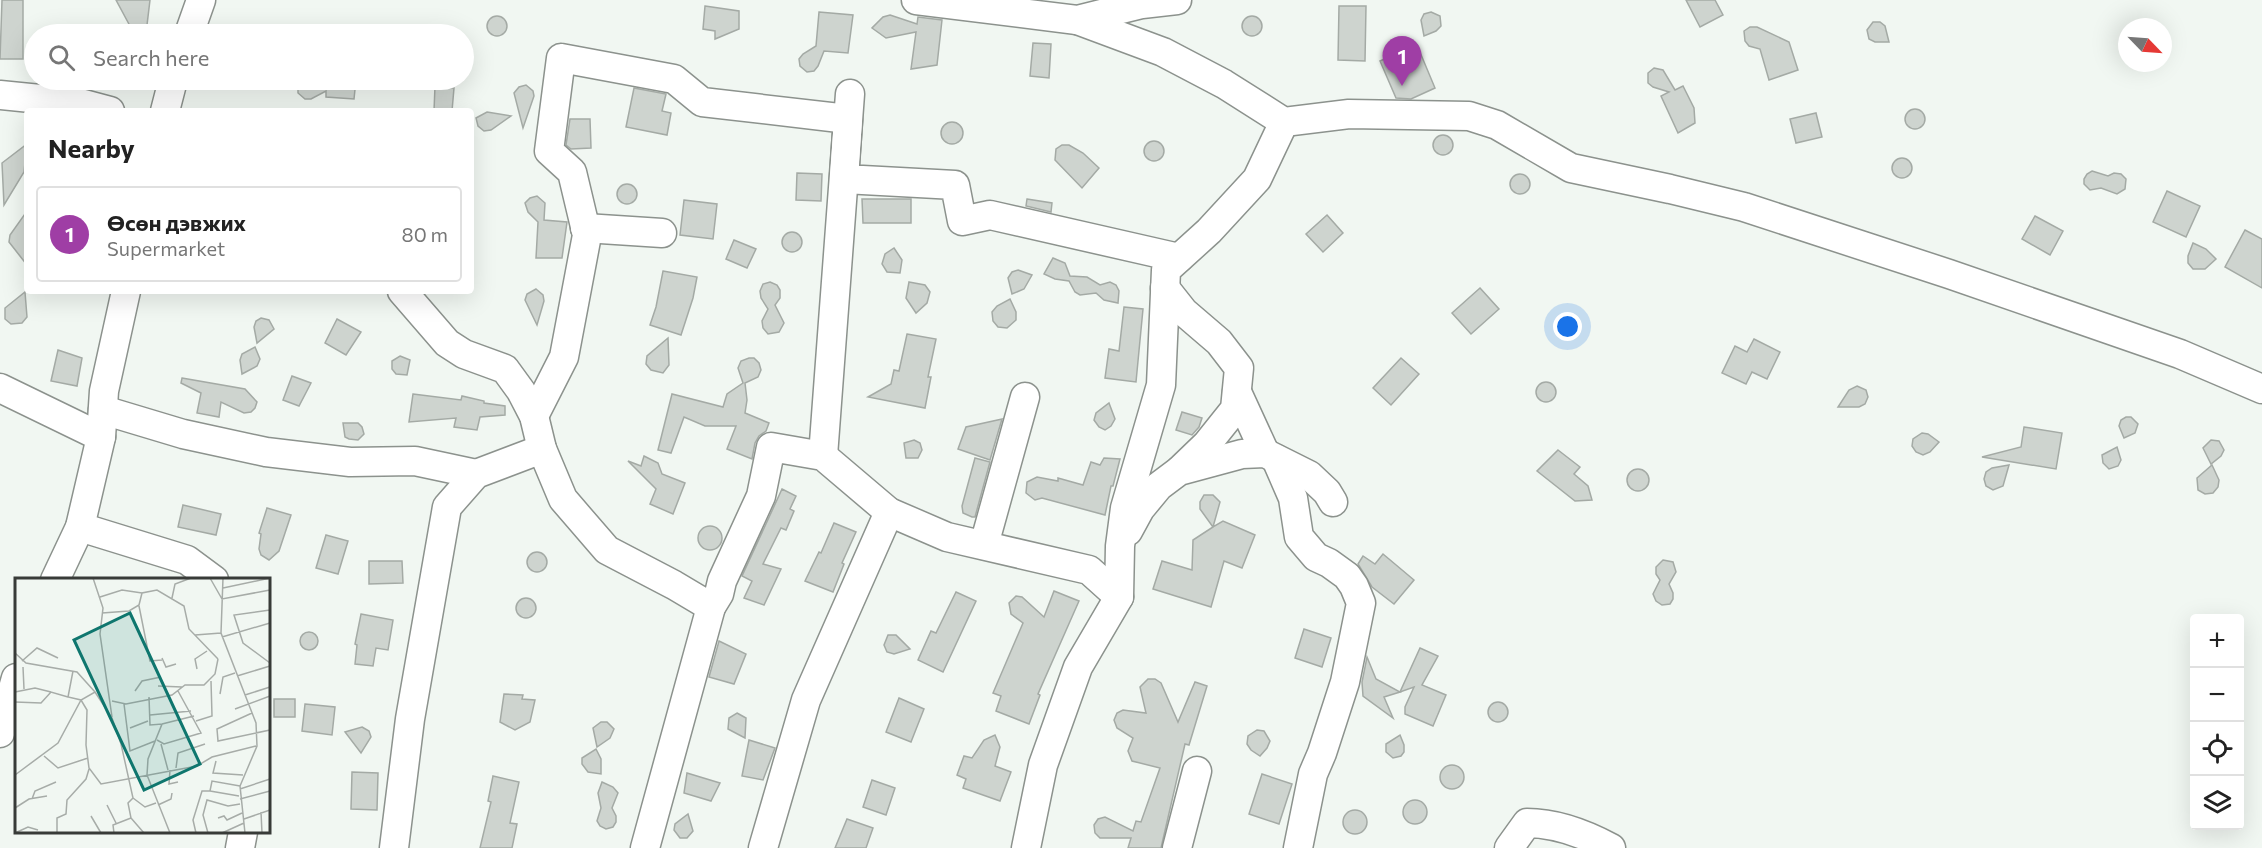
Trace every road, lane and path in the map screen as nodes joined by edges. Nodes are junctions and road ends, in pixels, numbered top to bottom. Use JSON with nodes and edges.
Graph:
{"nodes":[{"id":1,"x":201,"y":0,"type":"edge"},
{"id":2,"x":916,"y":0,"type":"edge"},
{"id":3,"x":1177,"y":0,"type":"edge"},
{"id":4,"x":1077,"y":20,"type":"junction"},
{"id":5,"x":193,"y":24,"type":"edge"},
{"id":6,"x":170,"y":90,"type":"edge"},
{"id":7,"x":0,"y":95,"type":"edge"},
{"id":8,"x":849,"y":107,"type":"junction"},
{"id":9,"x":99,"y":108,"type":"edge"},
{"id":10,"x":166,"y":108,"type":"edge"},
{"id":11,"x":1284,"y":122,"type":"junction"},
{"id":12,"x":585,"y":228,"type":"junction"},
{"id":13,"x":662,"y":233,"type":"dead end"},
{"id":14,"x":1179,"y":258,"type":"junction"},
{"id":15,"x":1165,"y":288,"type":"junction"},
{"id":16,"x":125,"y":294,"type":"edge"},
{"id":17,"x":405,"y":294,"type":"edge"},
{"id":18,"x":0,"y":388,"type":"edge"},
{"id":19,"x":2262,"y":389,"type":"edge"},
{"id":20,"x":1237,"y":392,"type":"junction"},
{"id":21,"x":1025,"y":397,"type":"dead end"},
{"id":22,"x":534,"y":416,"type":"junction"},
{"id":23,"x":102,"y":424,"type":"junction"},
{"id":24,"x":542,"y":449,"type":"junction"},
{"id":25,"x":823,"y":456,"type":"junction"},
{"id":26,"x":1271,"y":456,"type":"junction"},
{"id":27,"x":1179,"y":471,"type":"junction"},
{"id":28,"x":476,"y":474,"type":"junction"},
{"id":29,"x":1333,"y":502,"type":"dead end"},
{"id":30,"x":889,"y":512,"type":"junction"},
{"id":31,"x":80,"y":527,"type":"junction"},
{"id":32,"x":984,"y":545,"type":"junction"},
{"id":33,"x":1120,"y":546,"type":"junction"},
{"id":34,"x":55,"y":578,"type":"edge"},
{"id":35,"x":213,"y":578,"type":"edge"},
{"id":36,"x":1119,"y":597,"type":"junction"},
{"id":37,"x":711,"y":607,"type":"junction"},
{"id":38,"x":15,"y":681,"type":"edge"},
{"id":39,"x":0,"y":733,"type":"edge"},
{"id":40,"x":1197,"y":771,"type":"dead end"},
{"id":41,"x":243,"y":833,"type":"edge"},
{"id":42,"x":240,"y":848,"type":"edge"},
{"id":43,"x":394,"y":848,"type":"edge"},
{"id":44,"x":645,"y":848,"type":"edge"},
{"id":45,"x":763,"y":848,"type":"edge"},
{"id":46,"x":1026,"y":848,"type":"edge"},
{"id":47,"x":1177,"y":848,"type":"edge"},
{"id":48,"x":1298,"y":848,"type":"edge"},
{"id":49,"x":1509,"y":848,"type":"edge"},
{"id":50,"x":1611,"y":848,"type":"edge"}],
"edges":[{"from":1,"to":5,"type":"street"},
{"from":2,"to":4,"type":"street"},
{"from":3,"to":4,"type":"street"},
{"from":4,"to":11,"type":"street"},
{"from":6,"to":10,"type":"street"},
{"from":7,"to":9,"type":"street"},
{"from":8,"to":12,"type":"street"},
{"from":8,"to":14,"type":"street"},
{"from":8,"to":25,"type":"street"},
{"from":11,"to":14,"type":"street"},
{"from":11,"to":19,"type":"street"},
{"from":12,"to":13,"type":"street"},
{"from":12,"to":22,"type":"street"},
{"from":14,"to":15,"type":"street"},
{"from":15,"to":20,"type":"street"},
{"from":15,"to":33,"type":"street"},
{"from":16,"to":23,"type":"street"},
{"from":17,"to":22,"type":"street"},
{"from":18,"to":23,"type":"street"},
{"from":20,"to":26,"type":"street"},
{"from":20,"to":27,"type":"street"},
{"from":21,"to":32,"type":"street"},
{"from":22,"to":24,"type":"street"},
{"from":23,"to":28,"type":"street"},
{"from":23,"to":31,"type":"street"},
{"from":24,"to":28,"type":"street"},
{"from":24,"to":37,"type":"street"},
{"from":25,"to":30,"type":"street"},
{"from":25,"to":37,"type":"street"},
{"from":26,"to":27,"type":"street"},
{"from":26,"to":29,"type":"street"},
{"from":26,"to":48,"type":"street"},
{"from":27,"to":33,"type":"street"},
{"from":28,"to":43,"type":"street"},
{"from":30,"to":32,"type":"street"},
{"from":30,"to":45,"type":"street"},
{"from":31,"to":34,"type":"street"},
{"from":31,"to":35,"type":"street"},
{"from":32,"to":36,"type":"street"},
{"from":33,"to":36,"type":"street"},
{"from":36,"to":46,"type":"street"},
{"from":37,"to":44,"type":"street"},
{"from":38,"to":39,"type":"street"},
{"from":40,"to":47,"type":"street"},
{"from":41,"to":42,"type":"street"},
{"from":49,"to":50,"type":"street"}]}
